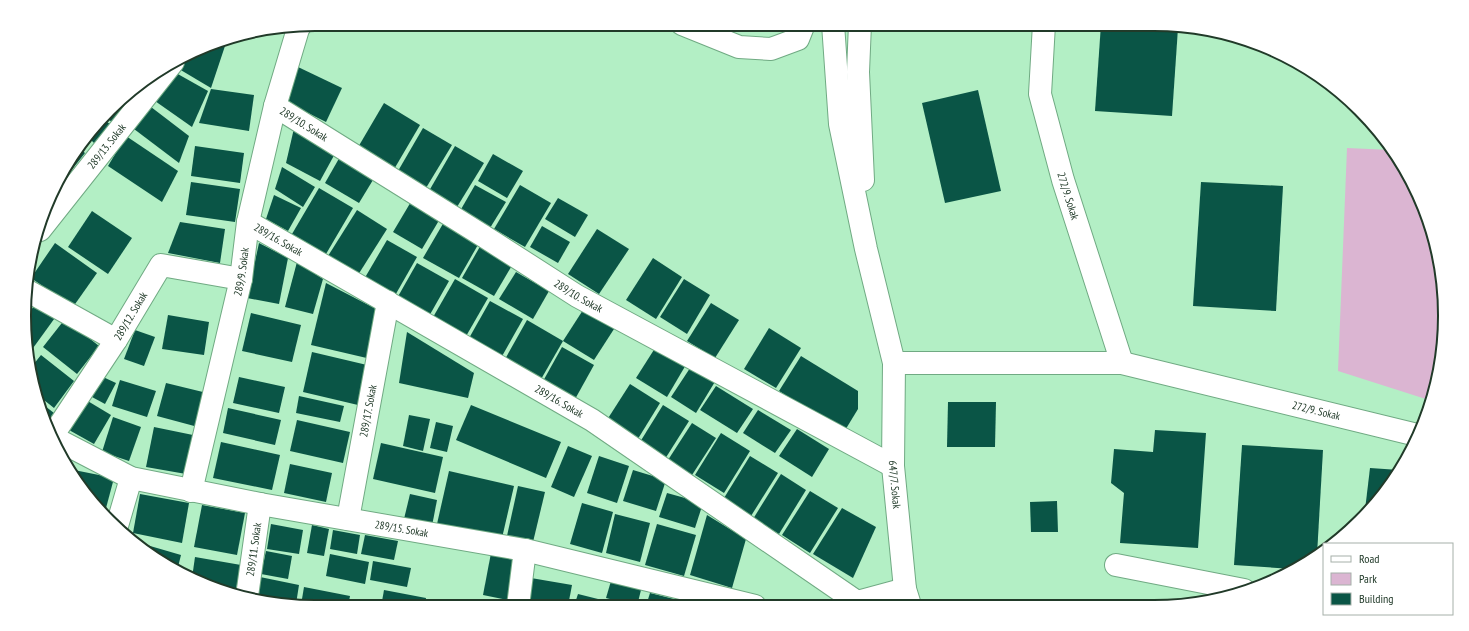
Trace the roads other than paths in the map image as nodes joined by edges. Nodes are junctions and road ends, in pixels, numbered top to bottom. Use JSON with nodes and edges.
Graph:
{"nodes":[{"id":1,"x":699,"y":31,"type":"edge"},
{"id":2,"x":801,"y":31,"type":"edge"},
{"id":3,"x":833,"y":31,"type":"edge"},
{"id":4,"x":860,"y":31,"type":"edge"},
{"id":5,"x":1044,"y":31,"type":"edge"},
{"id":6,"x":296,"y":32,"type":"edge"},
{"id":7,"x":162,"y":76,"type":"edge"},
{"id":8,"x":275,"y":106,"type":"junction"},
{"id":9,"x":47,"y":221,"type":"edge"},
{"id":10,"x":248,"y":222,"type":"junction"},
{"id":11,"x":866,"y":249,"type":"junction"},
{"id":12,"x":241,"y":278,"type":"junction"},
{"id":13,"x":32,"y":293,"type":"edge"},
{"id":14,"x":388,"y":302,"type":"junction"},
{"id":15,"x":116,"y":340,"type":"junction"},
{"id":16,"x":894,"y":363,"type":"junction"},
{"id":17,"x":1122,"y":363,"type":"junction"},
{"id":18,"x":56,"y":431,"type":"edge"},
{"id":19,"x":1412,"y":433,"type":"edge"},
{"id":20,"x":60,"y":441,"type":"edge"},
{"id":21,"x":893,"y":466,"type":"junction"},
{"id":22,"x":131,"y":478,"type":"junction"},
{"id":23,"x":191,"y":491,"type":"junction"},
{"id":24,"x":260,"y":504,"type":"junction"},
{"id":25,"x":348,"y":519,"type":"junction"},
{"id":26,"x":118,"y":520,"type":"edge"},
{"id":27,"x":525,"y":550,"type":"junction"},
{"id":28,"x":1116,"y":565,"type":"dead end"},
{"id":29,"x":1234,"y":588,"type":"edge"},
{"id":30,"x":248,"y":592,"type":"edge"},
{"id":31,"x":907,"y":597,"type":"edge"},
{"id":32,"x":519,"y":600,"type":"edge"},
{"id":33,"x":719,"y":600,"type":"edge"},
{"id":34,"x":848,"y":600,"type":"edge"},
{"id":35,"x":884,"y":600,"type":"edge"}],
"edges":[{"from":1,"to":2,"type":"street"},
{"from":3,"to":11,"type":"street"},
{"from":4,"to":11,"type":"street"},
{"from":5,"to":17,"type":"street","name":"272/9. Sokak"},
{"from":6,"to":8,"type":"street","name":"289/9. Sokak"},
{"from":7,"to":9,"type":"street","name":"289/13. Sokak"},
{"from":8,"to":10,"type":"street","name":"289/9. Sokak"},
{"from":8,"to":21,"type":"street","name":"289/10. Sokak"},
{"from":10,"to":12,"type":"street","name":"289/9. Sokak"},
{"from":10,"to":14,"type":"street","name":"289/16. Sokak"},
{"from":11,"to":16,"type":"street","name":"647/7. Sokak"},
{"from":12,"to":15,"type":"street","name":"289/12. Sokak"},
{"from":12,"to":23,"type":"street","name":"289/9. Sokak"},
{"from":13,"to":15,"type":"street"},
{"from":14,"to":25,"type":"street","name":"289/17. Sokak"},
{"from":14,"to":34,"type":"street","name":"289/16. Sokak"},
{"from":15,"to":18,"type":"street","name":"289/12. Sokak"},
{"from":16,"to":17,"type":"street","name":"272/9. Sokak"},
{"from":16,"to":21,"type":"street","name":"647/7. Sokak"},
{"from":17,"to":19,"type":"street","name":"272/9. Sokak"},
{"from":20,"to":22,"type":"street","name":"289/15. Sokak"},
{"from":21,"to":31,"type":"street","name":"647/7. Sokak"},
{"from":22,"to":23,"type":"street","name":"289/15. Sokak"},
{"from":22,"to":26,"type":"street"},
{"from":23,"to":24,"type":"street","name":"289/15. Sokak"},
{"from":24,"to":25,"type":"street","name":"289/15. Sokak"},
{"from":24,"to":30,"type":"street","name":"289/11. Sokak"},
{"from":25,"to":27,"type":"street","name":"289/15. Sokak"},
{"from":27,"to":32,"type":"street"},
{"from":27,"to":33,"type":"street","name":"289/15. Sokak"},
{"from":28,"to":29,"type":"street"},
{"from":31,"to":35,"type":"street"}]}
